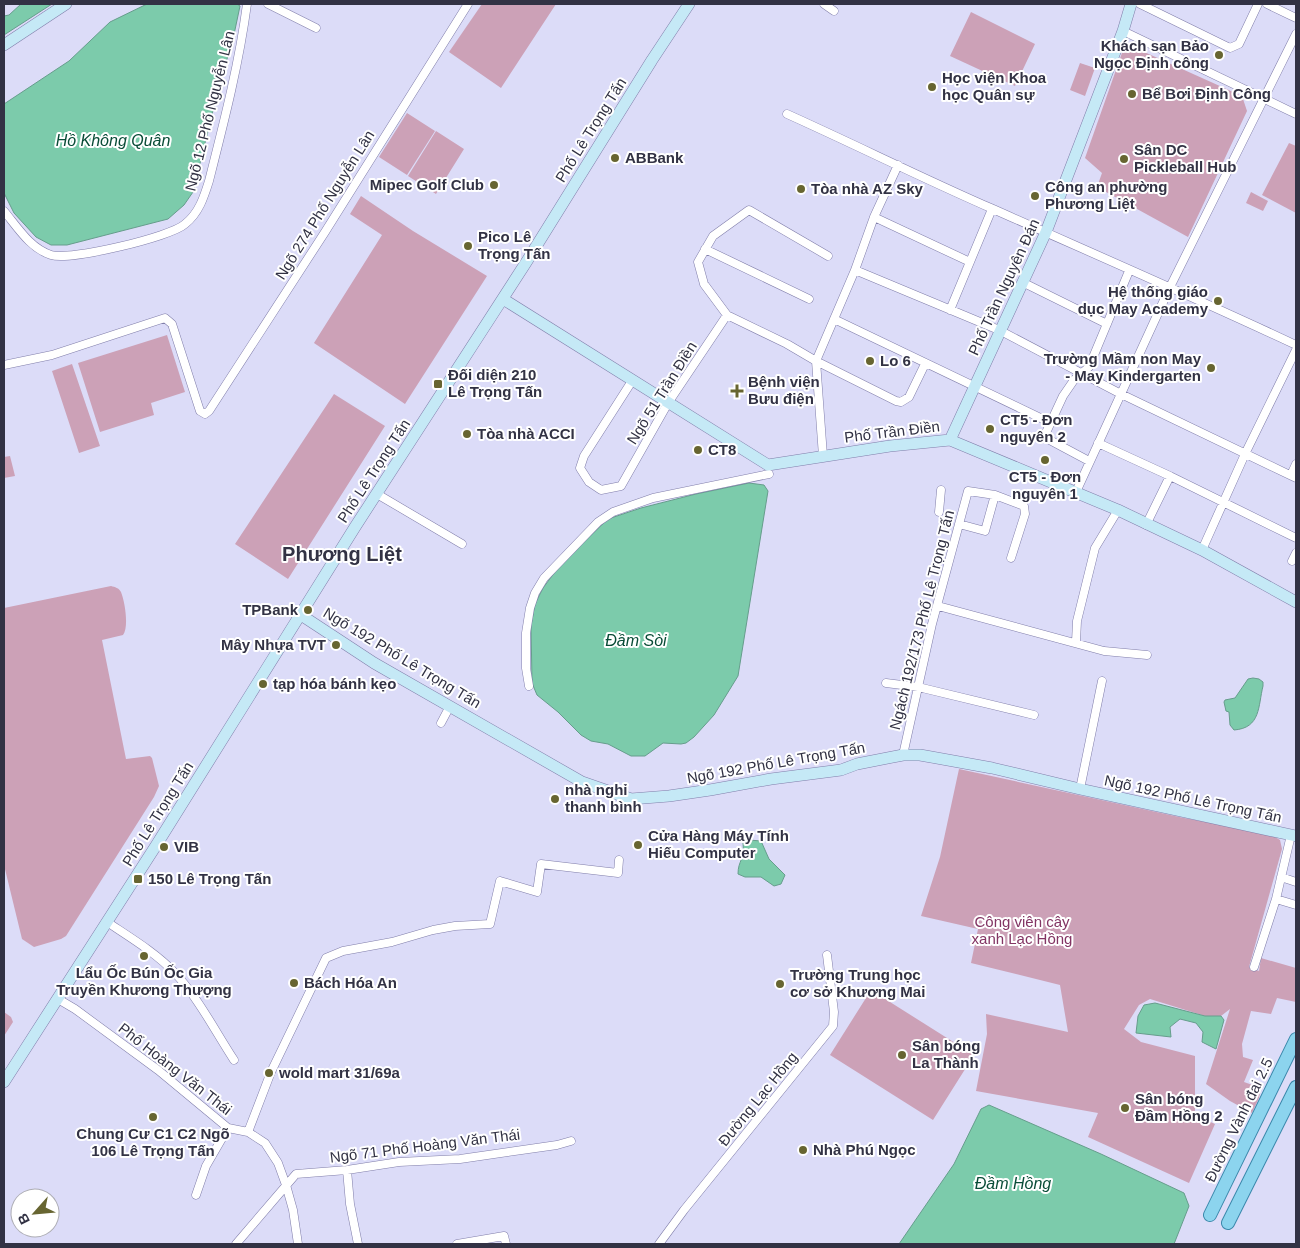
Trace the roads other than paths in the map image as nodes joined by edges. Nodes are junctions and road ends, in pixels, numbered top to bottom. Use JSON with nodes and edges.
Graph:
{"nodes":[{"id":1,"x":66,"y":4,"type":"edge"},
{"id":2,"x":247,"y":4,"type":"edge"},
{"id":3,"x":268,"y":4,"type":"edge"},
{"id":4,"x":468,"y":4,"type":"edge"},
{"id":5,"x":689,"y":4,"type":"edge"},
{"id":6,"x":824,"y":4,"type":"edge"},
{"id":7,"x":1131,"y":4,"type":"edge"},
{"id":8,"x":1140,"y":4,"type":"edge"},
{"id":9,"x":1258,"y":4,"type":"edge"},
{"id":10,"x":1267,"y":4,"type":"edge"},
{"id":11,"x":834,"y":11,"type":"dead end"},
{"id":12,"x":1296,"y":18,"type":"edge"},
{"id":13,"x":316,"y":28,"type":"dead end"},
{"id":14,"x":1123,"y":31,"type":"junction"},
{"id":15,"x":1296,"y":34,"type":"edge"},
{"id":16,"x":4,"y":46,"type":"edge"},
{"id":17,"x":1264,"y":97,"type":"junction"},
{"id":18,"x":787,"y":114,"type":"dead end"},
{"id":19,"x":1296,"y":114,"type":"edge"},
{"id":20,"x":898,"y":165,"type":"junction"},
{"id":21,"x":992,"y":209,"type":"junction"},
{"id":22,"x":4,"y":211,"type":"edge"},
{"id":23,"x":874,"y":217,"type":"junction"},
{"id":24,"x":1046,"y":232,"type":"junction"},
{"id":25,"x":705,"y":249,"type":"junction"},
{"id":26,"x":828,"y":256,"type":"dead end"},
{"id":27,"x":970,"y":262,"type":"junction"},
{"id":28,"x":855,"y":270,"type":"junction"},
{"id":29,"x":1130,"y":271,"type":"junction"},
{"id":30,"x":1022,"y":282,"type":"junction"},
{"id":31,"x":1170,"y":287,"type":"junction"},
{"id":32,"x":503,"y":299,"type":"junction"},
{"id":33,"x":810,"y":299,"type":"dead end"},
{"id":34,"x":950,"y":310,"type":"junction"},
{"id":35,"x":727,"y":315,"type":"junction"},
{"id":36,"x":834,"y":319,"type":"junction"},
{"id":37,"x":1107,"y":324,"type":"junction"},
{"id":38,"x":999,"y":330,"type":"junction"},
{"id":39,"x":1296,"y":345,"type":"edge"},
{"id":40,"x":1296,"y":350,"type":"edge"},
{"id":41,"x":816,"y":361,"type":"junction"},
{"id":42,"x":925,"y":364,"type":"junction"},
{"id":43,"x":4,"y":366,"type":"edge"},
{"id":44,"x":1082,"y":373,"type":"junction"},
{"id":45,"x":632,"y":380,"type":"junction"},
{"id":46,"x":975,"y":386,"type":"junction"},
{"id":47,"x":1121,"y":394,"type":"junction"},
{"id":48,"x":668,"y":404,"type":"junction"},
{"id":49,"x":1051,"y":423,"type":"junction"},
{"id":50,"x":950,"y":440,"type":"junction"},
{"id":51,"x":1098,"y":443,"type":"junction"},
{"id":52,"x":1246,"y":454,"type":"junction"},
{"id":53,"x":823,"y":456,"type":"junction"},
{"id":54,"x":1089,"y":461,"type":"junction"},
{"id":55,"x":1296,"y":464,"type":"edge"},
{"id":56,"x":769,"y":474,"type":"dead end"},
{"id":57,"x":1170,"y":476,"type":"junction"},
{"id":58,"x":1294,"y":476,"type":"edge"},
{"id":59,"x":941,"y":490,"type":"dead end"},
{"id":60,"x":1076,"y":492,"type":"junction"},
{"id":61,"x":377,"y":494,"type":"junction"},
{"id":62,"x":995,"y":495,"type":"junction"},
{"id":63,"x":1224,"y":502,"type":"junction"},
{"id":64,"x":1118,"y":510,"type":"junction"},
{"id":65,"x":939,"y":512,"type":"dead end"},
{"id":66,"x":959,"y":524,"type":"junction"},
{"id":67,"x":1146,"y":524,"type":"junction"},
{"id":68,"x":1296,"y":538,"type":"edge"},
{"id":69,"x":462,"y":544,"type":"dead end"},
{"id":70,"x":1202,"y":550,"type":"junction"},
{"id":71,"x":1296,"y":553,"type":"edge"},
{"id":72,"x":1011,"y":558,"type":"dead end"},
{"id":73,"x":1292,"y":562,"type":"dead end"},
{"id":74,"x":1296,"y":602,"type":"edge"},
{"id":75,"x":938,"y":606,"type":"junction"},
{"id":76,"x":301,"y":615,"type":"junction"},
{"id":77,"x":1076,"y":642,"type":"junction"},
{"id":78,"x":1147,"y":655,"type":"dead end"},
{"id":79,"x":1102,"y":680,"type":"dead end"},
{"id":80,"x":886,"y":683,"type":"dead end"},
{"id":81,"x":528,"y":686,"type":"dead end"},
{"id":82,"x":918,"y":687,"type":"junction"},
{"id":83,"x":450,"y":706,"type":"junction"},
{"id":84,"x":1034,"y":715,"type":"dead end"},
{"id":85,"x":441,"y":723,"type":"dead end"},
{"id":86,"x":904,"y":755,"type":"junction"},
{"id":87,"x":1080,"y":790,"type":"junction"},
{"id":88,"x":1294,"y":836,"type":"edge"},
{"id":89,"x":619,"y":860,"type":"dead end"},
{"id":90,"x":1281,"y":878,"type":"junction"},
{"id":91,"x":1296,"y":882,"type":"edge"},
{"id":92,"x":1276,"y":899,"type":"junction"},
{"id":93,"x":1296,"y":905,"type":"edge"},
{"id":94,"x":107,"y":922,"type":"junction"},
{"id":95,"x":827,"y":955,"type":"dead end"},
{"id":96,"x":1254,"y":967,"type":"dead end"},
{"id":97,"x":58,"y":999,"type":"junction"},
{"id":98,"x":1296,"y":1039,"type":"edge"},
{"id":99,"x":234,"y":1060,"type":"dead end"},
{"id":100,"x":4,"y":1082,"type":"edge"},
{"id":101,"x":1296,"y":1087,"type":"edge"},
{"id":102,"x":228,"y":1128,"type":"junction"},
{"id":103,"x":248,"y":1132,"type":"junction"},
{"id":104,"x":571,"y":1141,"type":"dead end"},
{"id":105,"x":1233,"y":1169,"type":"junction"},
{"id":106,"x":347,"y":1170,"type":"junction"},
{"id":107,"x":1251,"y":1176,"type":"junction"},
{"id":108,"x":286,"y":1185,"type":"junction"},
{"id":109,"x":196,"y":1195,"type":"dead end"},
{"id":110,"x":1210,"y":1215,"type":"dead end"},
{"id":111,"x":1228,"y":1223,"type":"dead end"},
{"id":112,"x":236,"y":1244,"type":"edge"},
{"id":113,"x":298,"y":1244,"type":"edge"},
{"id":114,"x":358,"y":1244,"type":"edge"},
{"id":115,"x":457,"y":1244,"type":"edge"},
{"id":116,"x":506,"y":1244,"type":"edge"},
{"id":117,"x":659,"y":1244,"type":"edge"}],
"edges":[{"from":1,"to":16,"type":"street"},
{"from":2,"to":22,"type":"street","name":"Ngõ 12 Phố Nguyễn Lân"},
{"from":3,"to":13,"type":"street"},
{"from":4,"to":43,"type":"street","name":"Ngõ 274 Phố Nguyễn Lân"},
{"from":5,"to":32,"type":"street","name":"Phố Lê Trọng Tấn"},
{"from":6,"to":11,"type":"street"},
{"from":7,"to":14,"type":"street","name":"Phố Trần Nguyên Đán"},
{"from":8,"to":9,"type":"street"},
{"from":10,"to":12,"type":"street"},
{"from":14,"to":17,"type":"street"},
{"from":14,"to":24,"type":"street","name":"Phố Trần Nguyên Đán"},
{"from":15,"to":17,"type":"street"},
{"from":17,"to":19,"type":"street"},
{"from":17,"to":31,"type":"street"},
{"from":18,"to":20,"type":"street"},
{"from":20,"to":21,"type":"street"},
{"from":20,"to":23,"type":"street"},
{"from":21,"to":24,"type":"street"},
{"from":21,"to":27,"type":"street"},
{"from":23,"to":27,"type":"street"},
{"from":23,"to":28,"type":"street"},
{"from":24,"to":29,"type":"street"},
{"from":24,"to":30,"type":"street","name":"Phố Trần Nguyên Đán"},
{"from":25,"to":26,"type":"street"},
{"from":25,"to":33,"type":"street"},
{"from":25,"to":35,"type":"street"},
{"from":27,"to":34,"type":"street"},
{"from":28,"to":34,"type":"street"},
{"from":28,"to":36,"type":"street"},
{"from":29,"to":31,"type":"street"},
{"from":29,"to":37,"type":"street"},
{"from":30,"to":37,"type":"street"},
{"from":30,"to":38,"type":"street","name":"Phố Trần Nguyên Đán"},
{"from":31,"to":39,"type":"street"},
{"from":31,"to":47,"type":"street"},
{"from":32,"to":45,"type":"street","name":"Phố Trần Điền"},
{"from":32,"to":61,"type":"street","name":"Phố Lê Trọng Tấn"},
{"from":34,"to":38,"type":"street"},
{"from":35,"to":41,"type":"street"},
{"from":35,"to":48,"type":"street","name":"Ngõ 51 Trần Điền"},
{"from":36,"to":41,"type":"street"},
{"from":36,"to":42,"type":"street"},
{"from":37,"to":44,"type":"street"},
{"from":38,"to":44,"type":"street"},
{"from":38,"to":46,"type":"street","name":"Phố Trần Nguyên Đán"},
{"from":40,"to":52,"type":"street"},
{"from":41,"to":42,"type":"street"},
{"from":41,"to":53,"type":"street"},
{"from":42,"to":46,"type":"street"},
{"from":44,"to":47,"type":"street"},
{"from":44,"to":49,"type":"street"},
{"from":45,"to":48,"type":"street","name":"Phố Trần Điền"},
{"from":45,"to":48,"type":"street","name":"Ngõ 51 Trần Điền"},
{"from":46,"to":49,"type":"street"},
{"from":46,"to":50,"type":"street","name":"Phố Trần Nguyên Đán"},
{"from":47,"to":51,"type":"street"},
{"from":47,"to":52,"type":"street"},
{"from":48,"to":53,"type":"street","name":"Phố Trần Điền"},
{"from":49,"to":54,"type":"street"},
{"from":50,"to":53,"type":"street","name":"Phố Trần Điền"},
{"from":50,"to":60,"type":"street","name":"Phố Trần Điền"},
{"from":51,"to":54,"type":"street"},
{"from":51,"to":57,"type":"street"},
{"from":52,"to":58,"type":"street"},
{"from":52,"to":63,"type":"street"},
{"from":54,"to":60,"type":"street"},
{"from":55,"to":58,"type":"street"},
{"from":56,"to":81,"type":"street"},
{"from":57,"to":63,"type":"street"},
{"from":57,"to":67,"type":"street"},
{"from":59,"to":65,"type":"street"},
{"from":60,"to":64,"type":"street","name":"Phố Trần Điền"},
{"from":61,"to":69,"type":"street"},
{"from":61,"to":76,"type":"street","name":"Phố Lê Trọng Tấn"},
{"from":62,"to":66,"type":"street","name":"Ngách 192/173 Phố Lê Trọng Tấn"},
{"from":62,"to":66,"type":"street"},
{"from":62,"to":72,"type":"street"},
{"from":63,"to":68,"type":"street"},
{"from":63,"to":70,"type":"street"},
{"from":64,"to":67,"type":"street","name":"Phố Trần Điền"},
{"from":64,"to":77,"type":"street"},
{"from":66,"to":75,"type":"street","name":"Ngách 192/173 Phố Lê Trọng Tấn"},
{"from":67,"to":70,"type":"street","name":"Phố Trần Điền"},
{"from":70,"to":74,"type":"street","name":"Phố Trần Điền"},
{"from":71,"to":73,"type":"street"},
{"from":75,"to":77,"type":"street"},
{"from":75,"to":82,"type":"street","name":"Ngách 192/173 Phố Lê Trọng Tấn"},
{"from":76,"to":83,"type":"street","name":"Ngõ 192 Phố Lê Trọng Tấn"},
{"from":76,"to":94,"type":"street","name":"Phố Lê Trọng Tấn"},
{"from":77,"to":78,"type":"street"},
{"from":79,"to":87,"type":"street"},
{"from":80,"to":82,"type":"street"},
{"from":82,"to":84,"type":"street"},
{"from":82,"to":86,"type":"street","name":"Ngách 192/173 Phố Lê Trọng Tấn"},
{"from":83,"to":85,"type":"street"},
{"from":83,"to":86,"type":"street","name":"Ngõ 192 Phố Lê Trọng Tấn"},
{"from":86,"to":87,"type":"street","name":"Ngõ 192 Phố Lê Trọng Tấn"},
{"from":87,"to":88,"type":"street","name":"Ngõ 192 Phố Lê Trọng Tấn"},
{"from":88,"to":90,"type":"street"},
{"from":89,"to":103,"type":"street"},
{"from":90,"to":91,"type":"street"},
{"from":90,"to":92,"type":"street"},
{"from":92,"to":93,"type":"street"},
{"from":92,"to":96,"type":"street"},
{"from":94,"to":97,"type":"street","name":"Phố Lê Trọng Tấn"},
{"from":94,"to":99,"type":"street"},
{"from":95,"to":117,"type":"street","name":"Đường Lạc Hồng"},
{"from":97,"to":100,"type":"street","name":"Phố Lê Trọng Tấn"},
{"from":97,"to":102,"type":"street","name":"Phố Hoàng Văn Thái"},
{"from":98,"to":105,"type":"main road","name":"Đường Vành đai 2.5"},
{"from":101,"to":107,"type":"main road"},
{"from":102,"to":103,"type":"street","name":"Phố Hoàng Văn Thái"},
{"from":102,"to":109,"type":"street"},
{"from":103,"to":108,"type":"street","name":"Phố Hoàng Văn Thái"},
{"from":104,"to":106,"type":"street","name":"Ngõ 71 Phố Hoàng Văn Thái"},
{"from":105,"to":107,"type":"main road"},
{"from":105,"to":110,"type":"main road","name":"Đường Vành đai 2.5"},
{"from":106,"to":108,"type":"street","name":"Ngõ 71 Phố Hoàng Văn Thái"},
{"from":106,"to":114,"type":"street"},
{"from":107,"to":111,"type":"main road"},
{"from":108,"to":112,"type":"street"},
{"from":108,"to":113,"type":"street","name":"Phố Hoàng Văn Thái"},
{"from":115,"to":116,"type":"street"}]}
